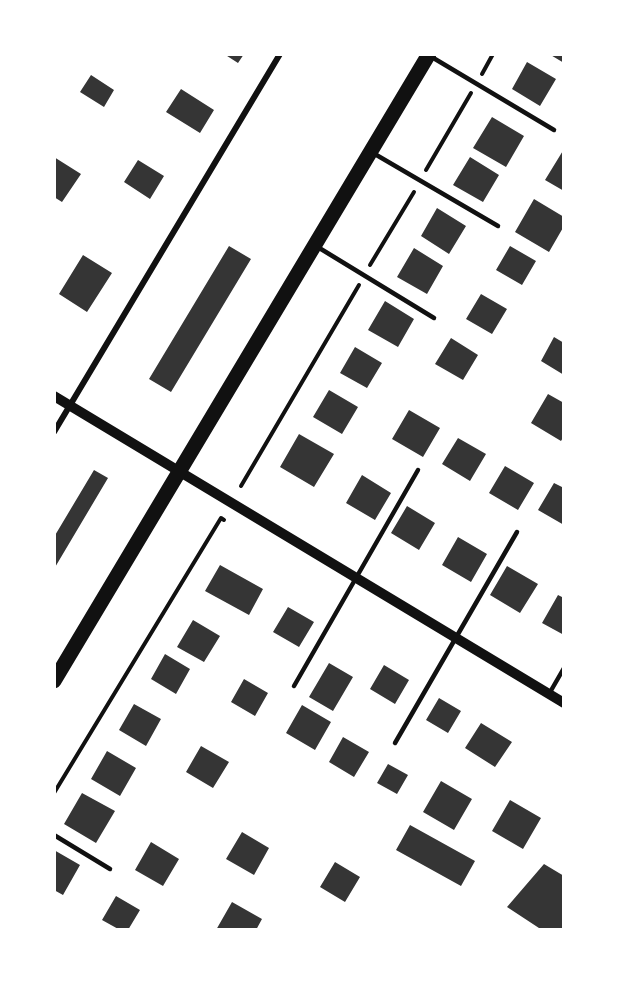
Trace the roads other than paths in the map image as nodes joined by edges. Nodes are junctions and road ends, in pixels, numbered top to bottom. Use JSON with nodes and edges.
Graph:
{"nodes":[{"id":1,"x":280,"y":54,"type":"edge"},
{"id":2,"x":428,"y":54,"type":"edge"},
{"id":3,"x":554,"y":130,"type":"dead end"},
{"id":4,"x":370,"y":152,"type":"junction"},
{"id":5,"x":498,"y":226,"type":"dead end"},
{"id":6,"x":314,"y":245,"type":"junction"},
{"id":7,"x":434,"y":318,"type":"dead end"},
{"id":8,"x":54,"y":396,"type":"edge"},
{"id":9,"x":70,"y":405,"type":"junction"},
{"id":10,"x":54,"y":432,"type":"edge"},
{"id":11,"x":418,"y":470,"type":"dead end"},
{"id":12,"x":179,"y":471,"type":"junction"},
{"id":13,"x":517,"y":532,"type":"dead end"},
{"id":14,"x":356,"y":578,"type":"junction"},
{"id":15,"x":456,"y":638,"type":"junction"},
{"id":16,"x":564,"y":668,"type":"edge"},
{"id":17,"x":54,"y":681,"type":"edge"},
{"id":18,"x":294,"y":686,"type":"dead end"},
{"id":19,"x":549,"y":694,"type":"junction"},
{"id":20,"x":564,"y":703,"type":"edge"},
{"id":21,"x":395,"y":743,"type":"dead end"},
{"id":22,"x":54,"y":835,"type":"edge"},
{"id":23,"x":110,"y":869,"type":"dead end"}],
"edges":[{"from":1,"to":9,"type":"street"},
{"from":2,"to":3,"type":"lane"},
{"from":2,"to":4,"type":"main road"},
{"from":4,"to":5,"type":"lane"},
{"from":4,"to":6,"type":"main road"},
{"from":6,"to":7,"type":"lane"},
{"from":6,"to":12,"type":"main road"},
{"from":8,"to":9,"type":"street"},
{"from":9,"to":10,"type":"street"},
{"from":9,"to":12,"type":"street"},
{"from":11,"to":14,"type":"lane"},
{"from":12,"to":14,"type":"street"},
{"from":12,"to":17,"type":"main road"},
{"from":13,"to":15,"type":"lane"},
{"from":14,"to":15,"type":"street"},
{"from":14,"to":18,"type":"lane"},
{"from":15,"to":19,"type":"street"},
{"from":15,"to":21,"type":"lane"},
{"from":16,"to":19,"type":"lane"},
{"from":19,"to":20,"type":"street"},
{"from":22,"to":23,"type":"lane"}]}
